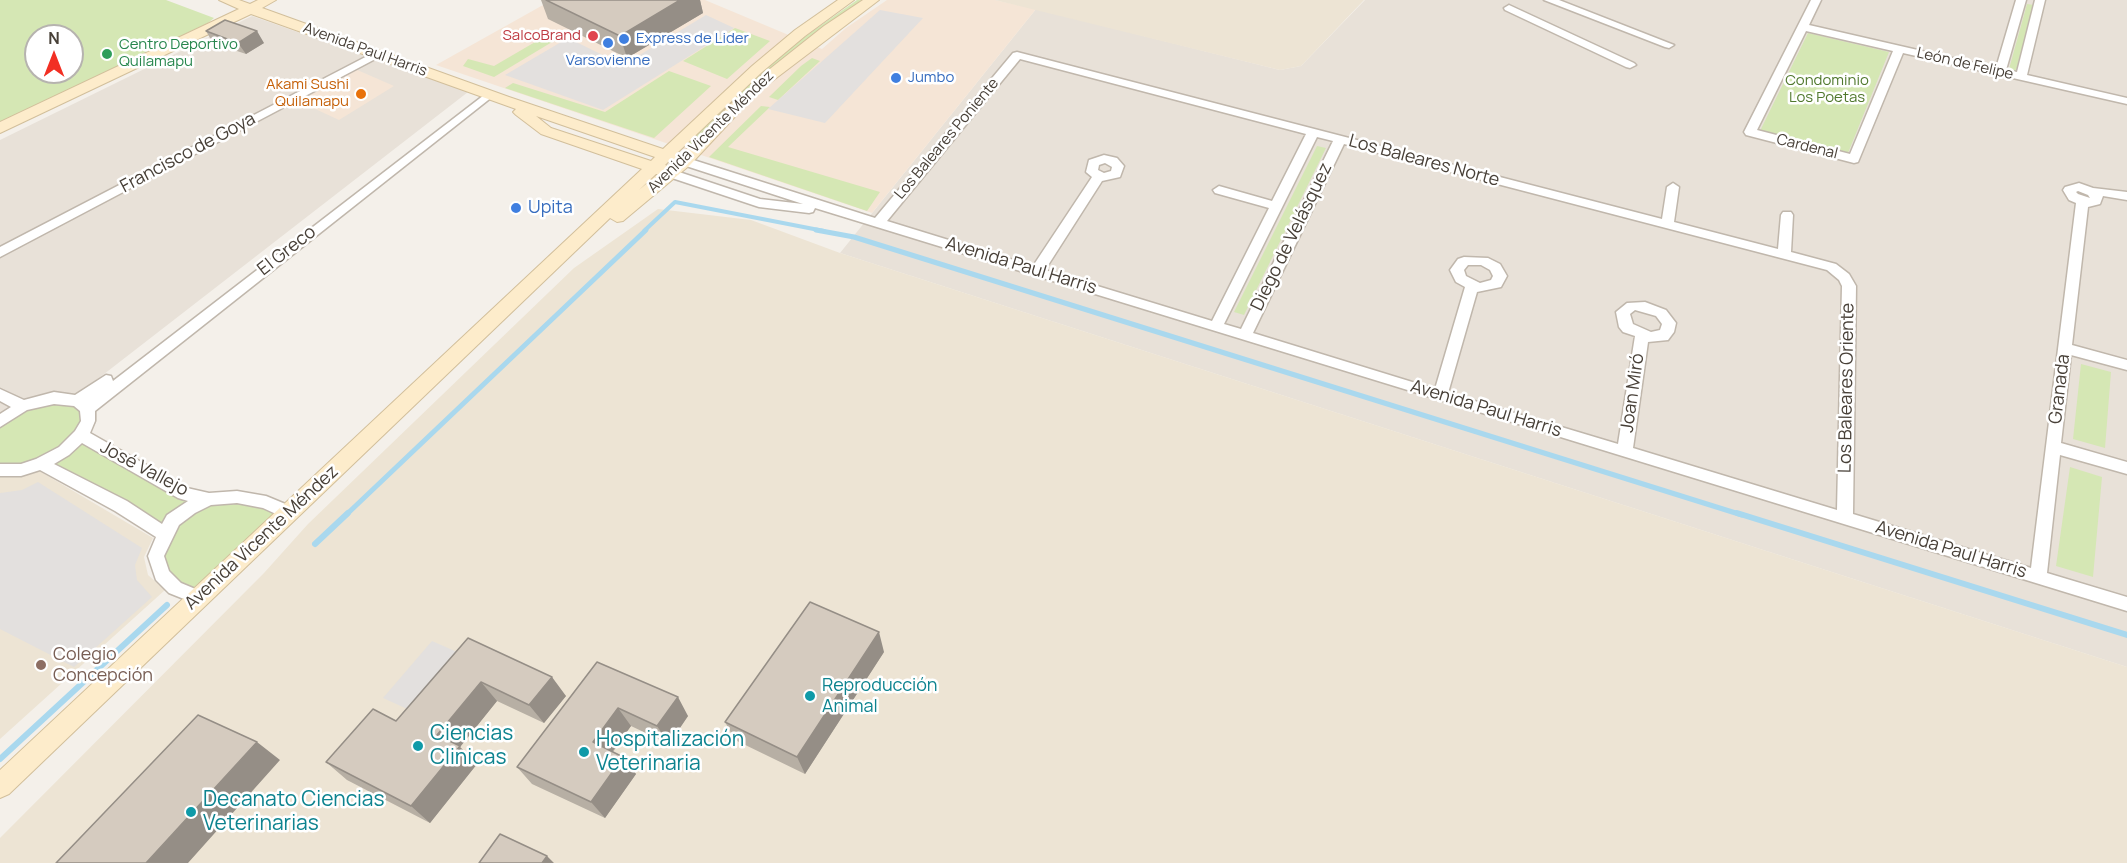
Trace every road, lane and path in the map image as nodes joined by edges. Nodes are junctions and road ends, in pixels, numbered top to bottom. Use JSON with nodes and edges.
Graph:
{"nodes":[{"id":1,"x":226,"y":0,"type":"edge"},
{"id":2,"x":269,"y":0,"type":"edge"},
{"id":3,"x":846,"y":0,"type":"edge"},
{"id":4,"x":872,"y":0,"type":"edge"},
{"id":5,"x":1549,"y":0,"type":"edge"},
{"id":6,"x":1816,"y":0,"type":"edge"},
{"id":7,"x":2022,"y":0,"type":"edge"},
{"id":8,"x":2040,"y":2,"type":"edge"},
{"id":9,"x":1509,"y":7,"type":"edge"},
{"id":10,"x":250,"y":9,"type":"junction"},
{"id":11,"x":1802,"y":27,"type":"junction"},
{"id":12,"x":1669,"y":45,"type":"dead end"},
{"id":13,"x":1899,"y":50,"type":"junction"},
{"id":14,"x":373,"y":53,"type":"junction"},
{"id":15,"x":1017,"y":55,"type":"joint"},
{"id":16,"x":1630,"y":65,"type":"dead end"},
{"id":17,"x":2000,"y":72,"type":"junction"},
{"id":18,"x":2021,"y":77,"type":"junction"},
{"id":19,"x":483,"y":93,"type":"junction"},
{"id":20,"x":504,"y":100,"type":"junction"},
{"id":21,"x":2127,"y":101,"type":"edge"},
{"id":22,"x":0,"y":128,"type":"edge"},
{"id":23,"x":1313,"y":132,"type":"junction"},
{"id":24,"x":1340,"y":139,"type":"junction"},
{"id":25,"x":666,"y":155,"type":"junction"},
{"id":26,"x":684,"y":161,"type":"junction"},
{"id":27,"x":654,"y":167,"type":"junction"},
{"id":28,"x":670,"y":173,"type":"junction"},
{"id":29,"x":1099,"y":176,"type":"dead end"},
{"id":30,"x":1673,"y":188,"type":"dead end"},
{"id":31,"x":1220,"y":190,"type":"dead end"},
{"id":32,"x":2127,"y":196,"type":"edge"},
{"id":33,"x":1276,"y":206,"type":"junction"},
{"id":34,"x":845,"y":213,"type":"junction"},
{"id":35,"x":1787,"y":215,"type":"dead end"},
{"id":36,"x":878,"y":223,"type":"junction"},
{"id":37,"x":1667,"y":225,"type":"junction"},
{"id":38,"x":0,"y":244,"type":"edge"},
{"id":39,"x":0,"y":253,"type":"edge"},
{"id":40,"x":1784,"y":256,"type":"junction"},
{"id":41,"x":1831,"y":267,"type":"joint"},
{"id":42,"x":1037,"y":271,"type":"junction"},
{"id":43,"x":1472,"y":287,"type":"dead end"},
{"id":44,"x":524,"y":290,"type":"junction"},
{"id":45,"x":1216,"y":326,"type":"junction"},
{"id":46,"x":1245,"y":335,"type":"junction"},
{"id":47,"x":1642,"y":336,"type":"dead end"},
{"id":48,"x":2065,"y":348,"type":"junction"},
{"id":49,"x":2127,"y":365,"type":"edge"},
{"id":50,"x":0,"y":394,"type":"edge"},
{"id":51,"x":1440,"y":396,"type":"junction"},
{"id":52,"x":83,"y":405,"type":"junction"},
{"id":53,"x":23,"y":406,"type":"junction"},
{"id":54,"x":0,"y":421,"type":"edge"},
{"id":55,"x":81,"y":435,"type":"junction"},
{"id":56,"x":2053,"y":447,"type":"junction"},
{"id":57,"x":1625,"y":450,"type":"junction"},
{"id":58,"x":41,"y":464,"type":"junction"},
{"id":59,"x":2127,"y":468,"type":"edge"},
{"id":60,"x":0,"y":470,"type":"edge"},
{"id":61,"x":209,"y":500,"type":"junction"},
{"id":62,"x":289,"y":513,"type":"junction"},
{"id":63,"x":1845,"y":518,"type":"junction"},
{"id":64,"x":165,"y":534,"type":"junction"},
{"id":65,"x":2038,"y":576,"type":"junction"},
{"id":66,"x":199,"y":598,"type":"junction"},
{"id":67,"x":2127,"y":604,"type":"edge"},
{"id":68,"x":0,"y":786,"type":"edge"}],
"edges":[{"from":1,"to":10,"type":"main road","name":"Avenida Paul Harris"},
{"from":2,"to":10,"type":"main road"},
{"from":3,"to":25,"type":"main road","name":"Avenida Vicente Méndez"},
{"from":4,"to":26,"type":"main road","name":"Avenida Vicente Méndez"},
{"from":5,"to":12,"type":"street"},
{"from":6,"to":11,"type":"street"},
{"from":7,"to":8,"type":"street"},
{"from":7,"to":17,"type":"street"},
{"from":8,"to":18,"type":"street"},
{"from":9,"to":16,"type":"street"},
{"from":10,"to":14,"type":"main road","name":"Avenida Paul Harris"},
{"from":10,"to":22,"type":"main road"},
{"from":11,"to":13,"type":"street","name":"León de Felipe"},
{"from":11,"to":13,"type":"street","name":"Cardenal"},
{"from":13,"to":17,"type":"street","name":"León de Felipe"},
{"from":14,"to":19,"type":"main road","name":"Avenida Paul Harris"},
{"from":14,"to":38,"type":"street","name":"Francisco de Goya"},
{"from":14,"to":39,"type":"street","name":"Francisco de Goya"},
{"from":15,"to":23,"type":"street","name":"Los Baleares Norte"},
{"from":15,"to":36,"type":"street","name":"Los Baleares Poniente"},
{"from":17,"to":18,"type":"street","name":"León de Felipe"},
{"from":18,"to":21,"type":"street","name":"León de Felipe"},
{"from":19,"to":20,"type":"main road","name":"Avenida Paul Harris"},
{"from":19,"to":52,"type":"street","name":"El Greco"},
{"from":20,"to":25,"type":"main road","name":"Avenida Paul Harris"},
{"from":20,"to":27,"type":"main road","name":"Avenida Paul Harris"},
{"from":23,"to":24,"type":"street","name":"Los Baleares Norte"},
{"from":23,"to":33,"type":"street","name":"Diego de Velásquez"},
{"from":24,"to":37,"type":"street","name":"Los Baleares Norte"},
{"from":24,"to":46,"type":"street","name":"Diego de Velásquez"},
{"from":25,"to":26,"type":"main road","name":"Avenida Paul Harris"},
{"from":25,"to":27,"type":"main road","name":"Avenida Vicente Méndez"},
{"from":26,"to":28,"type":"main road","name":"Avenida Vicente Méndez"},
{"from":26,"to":34,"type":"street","name":"Avenida Paul Harris"},
{"from":27,"to":28,"type":"main road","name":"Avenida Paul Harris"},
{"from":27,"to":44,"type":"main road","name":"Avenida Vicente Méndez"},
{"from":28,"to":34,"type":"street","name":"Avenida Paul Harris"},
{"from":28,"to":44,"type":"main road","name":"Avenida Vicente Méndez"},
{"from":29,"to":42,"type":"street"},
{"from":30,"to":37,"type":"street"},
{"from":31,"to":33,"type":"street"},
{"from":32,"to":48,"type":"street","name":"Granada"},
{"from":33,"to":45,"type":"street","name":"Diego de Velásquez"},
{"from":34,"to":36,"type":"street","name":"Avenida Paul Harris"},
{"from":35,"to":40,"type":"street"},
{"from":36,"to":42,"type":"street","name":"Avenida Paul Harris"},
{"from":37,"to":40,"type":"street","name":"Los Baleares Norte"},
{"from":40,"to":41,"type":"street","name":"Los Baleares Norte"},
{"from":41,"to":63,"type":"street","name":"Los Baleares Oriente"},
{"from":42,"to":45,"type":"street","name":"Avenida Paul Harris"},
{"from":43,"to":51,"type":"street"},
{"from":44,"to":62,"type":"main road","name":"Avenida Vicente Méndez"},
{"from":45,"to":46,"type":"street","name":"Avenida Paul Harris"},
{"from":46,"to":51,"type":"street","name":"Avenida Paul Harris"},
{"from":47,"to":57,"type":"street","name":"Joan Miró"},
{"from":48,"to":49,"type":"street"},
{"from":48,"to":56,"type":"street","name":"Granada"},
{"from":50,"to":53,"type":"street"},
{"from":51,"to":57,"type":"street","name":"Avenida Paul Harris"},
{"from":52,"to":53,"type":"street"},
{"from":52,"to":55,"type":"street","name":"José Vallejo"},
{"from":53,"to":54,"type":"street"},
{"from":55,"to":58,"type":"street","name":"José Vallejo"},
{"from":55,"to":61,"type":"street","name":"José Vallejo"},
{"from":56,"to":59,"type":"street"},
{"from":56,"to":65,"type":"street","name":"Granada"},
{"from":57,"to":63,"type":"street","name":"Avenida Paul Harris"},
{"from":58,"to":60,"type":"street","name":"José Vallejo"},
{"from":58,"to":64,"type":"street"},
{"from":61,"to":62,"type":"street","name":"José Vallejo"},
{"from":61,"to":64,"type":"street","name":"José Vallejo"},
{"from":62,"to":66,"type":"main road","name":"Avenida Vicente Méndez"},
{"from":63,"to":65,"type":"street","name":"Avenida Paul Harris"},
{"from":64,"to":66,"type":"street","name":"José Vallejo"},
{"from":65,"to":67,"type":"street","name":"Avenida Paul Harris"},
{"from":66,"to":68,"type":"main road","name":"Avenida Vicente Méndez"}]}
